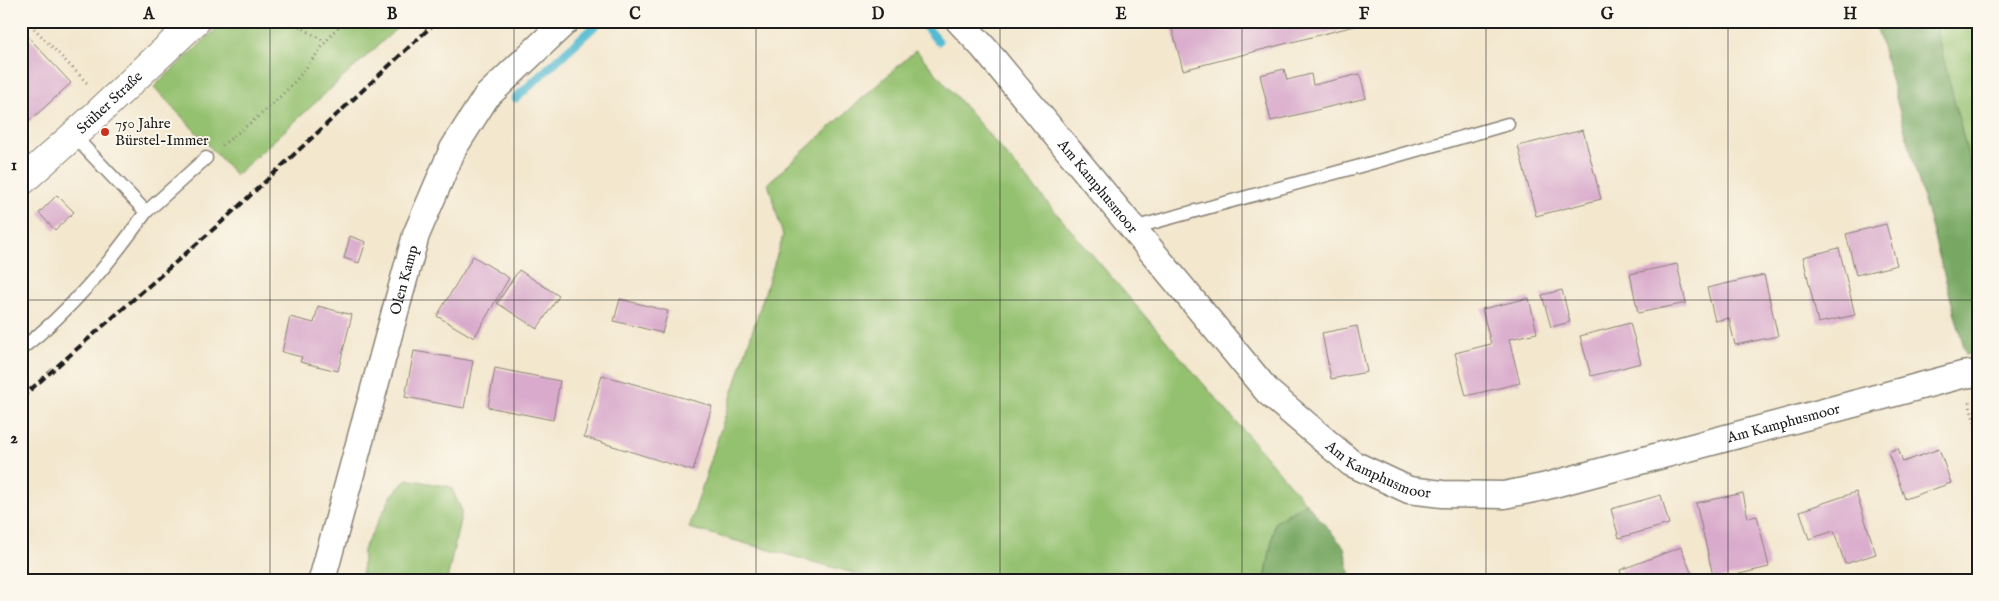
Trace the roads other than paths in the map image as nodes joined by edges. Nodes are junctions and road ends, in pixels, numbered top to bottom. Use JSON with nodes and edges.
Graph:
{"nodes":[{"id":1,"x":196,"y":21,"type":"edge"},
{"id":2,"x":566,"y":21,"type":"edge"},
{"id":3,"x":959,"y":21,"type":"edge"},
{"id":4,"x":1508,"y":124,"type":"dead end"},
{"id":5,"x":74,"y":136,"type":"junction"},
{"id":6,"x":206,"y":158,"type":"road end"},
{"id":7,"x":21,"y":182,"type":"edge"},
{"id":8,"x":146,"y":212,"type":"junction"},
{"id":9,"x":1133,"y":228,"type":"junction"},
{"id":10,"x":21,"y":350,"type":"edge"},
{"id":11,"x":1970,"y":374,"type":"edge"},
{"id":12,"x":322,"y":580,"type":"edge"}],
"edges":[{"from":1,"to":5,"type":"street","name":"Stüher Straße"},
{"from":2,"to":12,"type":"street","name":"Olen Kamp"},
{"from":3,"to":9,"type":"street","name":"Am Kamphusmoor"},
{"from":4,"to":9,"type":"lane"},
{"from":5,"to":7,"type":"street","name":"Stüher Straße"},
{"from":5,"to":8,"type":"lane"},
{"from":6,"to":8,"type":"lane"},
{"from":8,"to":10,"type":"lane"},
{"from":9,"to":11,"type":"street","name":"Am Kamphusmoor"}]}
